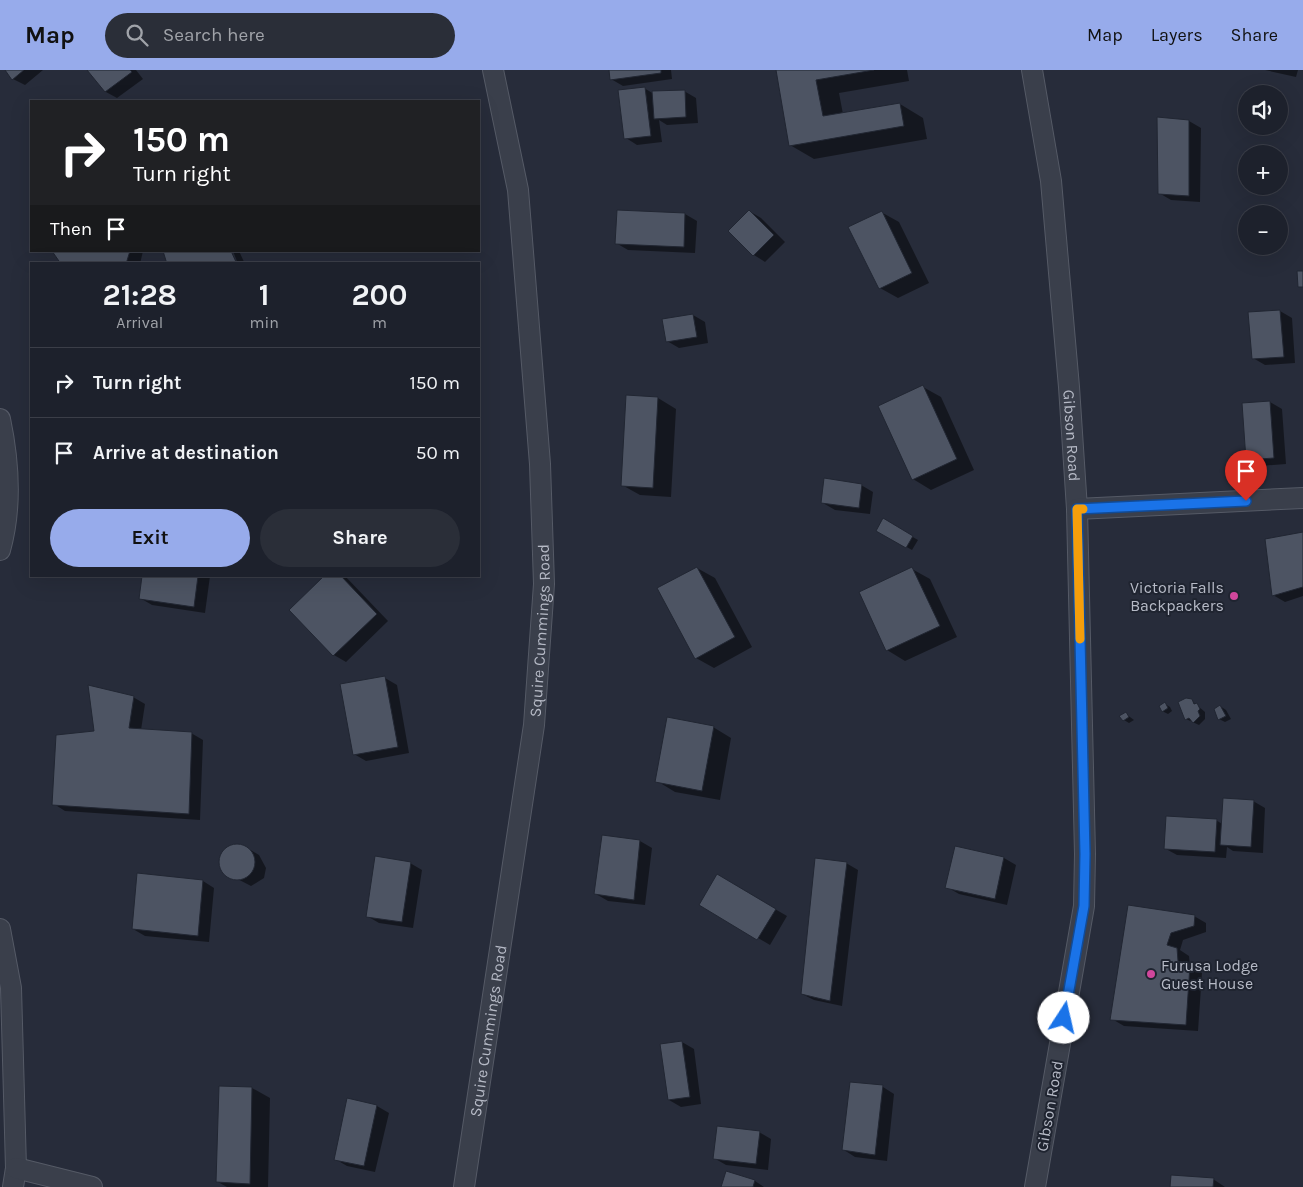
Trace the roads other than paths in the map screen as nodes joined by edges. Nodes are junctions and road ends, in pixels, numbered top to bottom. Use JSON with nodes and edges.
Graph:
{"nodes":[{"id":1,"x":493,"y":70,"type":"edge"},
{"id":2,"x":1032,"y":70,"type":"edge"},
{"id":3,"x":0,"y":419,"type":"edge"},
{"id":4,"x":1303,"y":498,"type":"edge"},
{"id":5,"x":1077,"y":509,"type":"junction"},
{"id":6,"x":0,"y":550,"type":"edge"},
{"id":7,"x":0,"y":929,"type":"edge"},
{"id":8,"x":15,"y":1178,"type":"edge"},
{"id":9,"x":92,"y":1187,"type":"edge"},
{"id":10,"x":464,"y":1187,"type":"edge"},
{"id":11,"x":1035,"y":1187,"type":"edge"}],
"edges":[{"from":1,"to":10,"type":"street","name":"Squire Cummings Road"},
{"from":2,"to":5,"type":"street","name":"Gibson Road"},
{"from":3,"to":6,"type":"street"},
{"from":4,"to":5,"type":"street"},
{"from":5,"to":11,"type":"street","name":"Gibson Road"},
{"from":7,"to":8,"type":"street"},
{"from":8,"to":9,"type":"street"}]}
